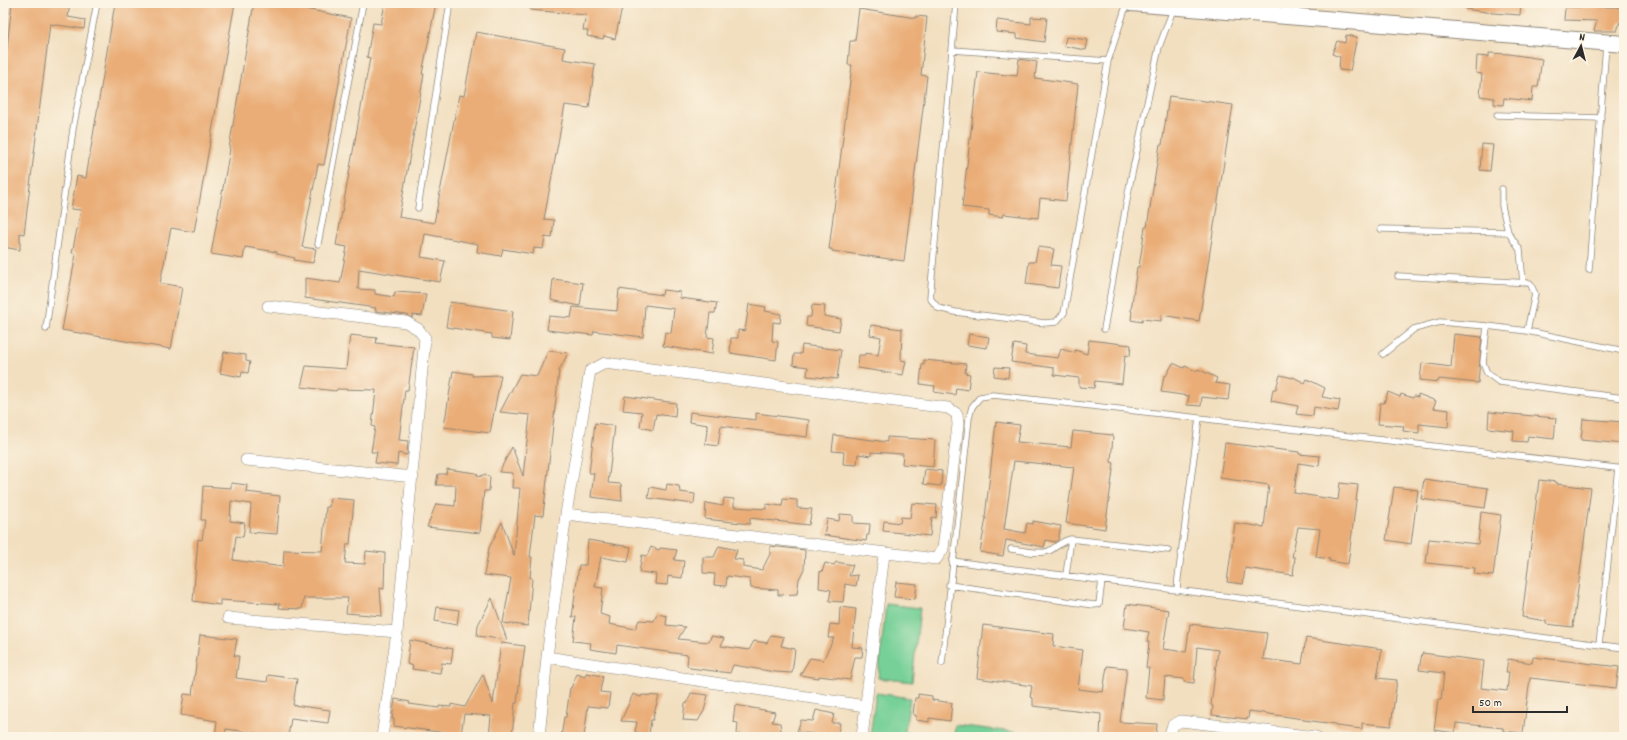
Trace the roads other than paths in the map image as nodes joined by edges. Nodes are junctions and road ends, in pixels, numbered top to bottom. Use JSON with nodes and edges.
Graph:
{"nodes":[{"id":1,"x":98,"y":3,"type":"edge"},
{"id":2,"x":363,"y":3,"type":"edge"},
{"id":3,"x":450,"y":3,"type":"edge"},
{"id":4,"x":956,"y":3,"type":"edge"},
{"id":5,"x":1127,"y":3,"type":"edge"},
{"id":6,"x":1131,"y":3,"type":"edge"},
{"id":7,"x":1214,"y":3,"type":"edge"},
{"id":8,"x":1174,"y":7,"type":"junction"},
{"id":9,"x":1624,"y":36,"type":"edge"},
{"id":10,"x":1606,"y":42,"type":"junction"},
{"id":11,"x":1624,"y":44,"type":"edge"},
{"id":12,"x":952,"y":50,"type":"junction"},
{"id":13,"x":1108,"y":61,"type":"junction"},
{"id":14,"x":1497,"y":115,"type":"dead end"},
{"id":15,"x":1601,"y":118,"type":"junction"},
{"id":16,"x":1502,"y":189,"type":"dead end"},
{"id":17,"x":418,"y":208,"type":"dead end"},
{"id":18,"x":1381,"y":229,"type":"dead end"},
{"id":19,"x":1508,"y":232,"type":"junction"},
{"id":20,"x":318,"y":244,"type":"dead end"},
{"id":21,"x":1589,"y":270,"type":"dead end"},
{"id":22,"x":1398,"y":276,"type":"dead end"},
{"id":23,"x":1523,"y":283,"type":"junction"},
{"id":24,"x":268,"y":306,"type":"dead end"},
{"id":25,"x":1487,"y":326,"type":"junction"},
{"id":26,"x":1104,"y":329,"type":"dead end"},
{"id":27,"x":46,"y":330,"type":"dead end"},
{"id":28,"x":1527,"y":331,"type":"junction"},
{"id":29,"x":1624,"y":351,"type":"edge"},
{"id":30,"x":1383,"y":354,"type":"dead end"},
{"id":31,"x":1624,"y":398,"type":"edge"},
{"id":32,"x":1199,"y":418,"type":"junction"},
{"id":33,"x":246,"y":460,"type":"dead end"},
{"id":34,"x":1621,"y":469,"type":"edge"},
{"id":35,"x":413,"y":477,"type":"junction"},
{"id":36,"x":566,"y":514,"type":"junction"},
{"id":37,"x":1071,"y":540,"type":"junction"},
{"id":38,"x":1010,"y":549,"type":"dead end"},
{"id":39,"x":1168,"y":550,"type":"dead end"},
{"id":40,"x":884,"y":554,"type":"junction"},
{"id":41,"x":952,"y":561,"type":"junction"},
{"id":42,"x":1066,"y":575,"type":"junction"},
{"id":43,"x":1102,"y":580,"type":"junction"},
{"id":44,"x":949,"y":585,"type":"junction"},
{"id":45,"x":1177,"y":591,"type":"junction"},
{"id":46,"x":228,"y":618,"type":"dead end"},
{"id":47,"x":397,"y":632,"type":"junction"},
{"id":48,"x":1599,"y":645,"type":"junction"},
{"id":49,"x":1624,"y":648,"type":"edge"},
{"id":50,"x":547,"y":657,"type":"junction"},
{"id":51,"x":942,"y":663,"type":"dead end"},
{"id":52,"x":865,"y":706,"type":"junction"},
{"id":53,"x":382,"y":737,"type":"edge"},
{"id":54,"x":539,"y":737,"type":"edge"},
{"id":55,"x":862,"y":737,"type":"edge"},
{"id":56,"x":1169,"y":737,"type":"edge"},
{"id":57,"x":1316,"y":737,"type":"edge"}],
"edges":[{"from":1,"to":27,"type":"lane"},
{"from":2,"to":20,"type":"lane"},
{"from":3,"to":17,"type":"lane"},
{"from":4,"to":12,"type":"lane"},
{"from":5,"to":13,"type":"lane"},
{"from":6,"to":8,"type":"main road"},
{"from":7,"to":9,"type":"main road"},
{"from":8,"to":10,"type":"main road"},
{"from":8,"to":26,"type":"lane"},
{"from":10,"to":11,"type":"main road"},
{"from":10,"to":15,"type":"lane"},
{"from":12,"to":13,"type":"lane"},
{"from":12,"to":13,"type":"lane"},
{"from":14,"to":15,"type":"lane"},
{"from":15,"to":21,"type":"lane"},
{"from":16,"to":19,"type":"lane"},
{"from":18,"to":19,"type":"lane"},
{"from":19,"to":23,"type":"lane"},
{"from":22,"to":23,"type":"lane"},
{"from":23,"to":28,"type":"lane"},
{"from":24,"to":35,"type":"street"},
{"from":25,"to":28,"type":"lane"},
{"from":25,"to":30,"type":"lane"},
{"from":25,"to":31,"type":"lane"},
{"from":28,"to":29,"type":"lane"},
{"from":32,"to":34,"type":"lane"},
{"from":32,"to":41,"type":"lane"},
{"from":32,"to":45,"type":"lane"},
{"from":33,"to":35,"type":"street"},
{"from":34,"to":48,"type":"lane"},
{"from":35,"to":47,"type":"street"},
{"from":36,"to":40,"type":"street"},
{"from":36,"to":40,"type":"street"},
{"from":36,"to":50,"type":"street"},
{"from":37,"to":38,"type":"lane"},
{"from":37,"to":39,"type":"lane"},
{"from":37,"to":42,"type":"lane"},
{"from":40,"to":52,"type":"street"},
{"from":41,"to":42,"type":"lane"},
{"from":41,"to":44,"type":"lane"},
{"from":42,"to":43,"type":"lane"},
{"from":43,"to":44,"type":"lane"},
{"from":43,"to":45,"type":"lane"},
{"from":44,"to":51,"type":"lane"},
{"from":45,"to":48,"type":"lane"},
{"from":46,"to":47,"type":"street"},
{"from":47,"to":53,"type":"street"},
{"from":48,"to":49,"type":"lane"},
{"from":50,"to":52,"type":"street"},
{"from":50,"to":54,"type":"street"},
{"from":52,"to":55,"type":"street"},
{"from":56,"to":57,"type":"street"}]}
